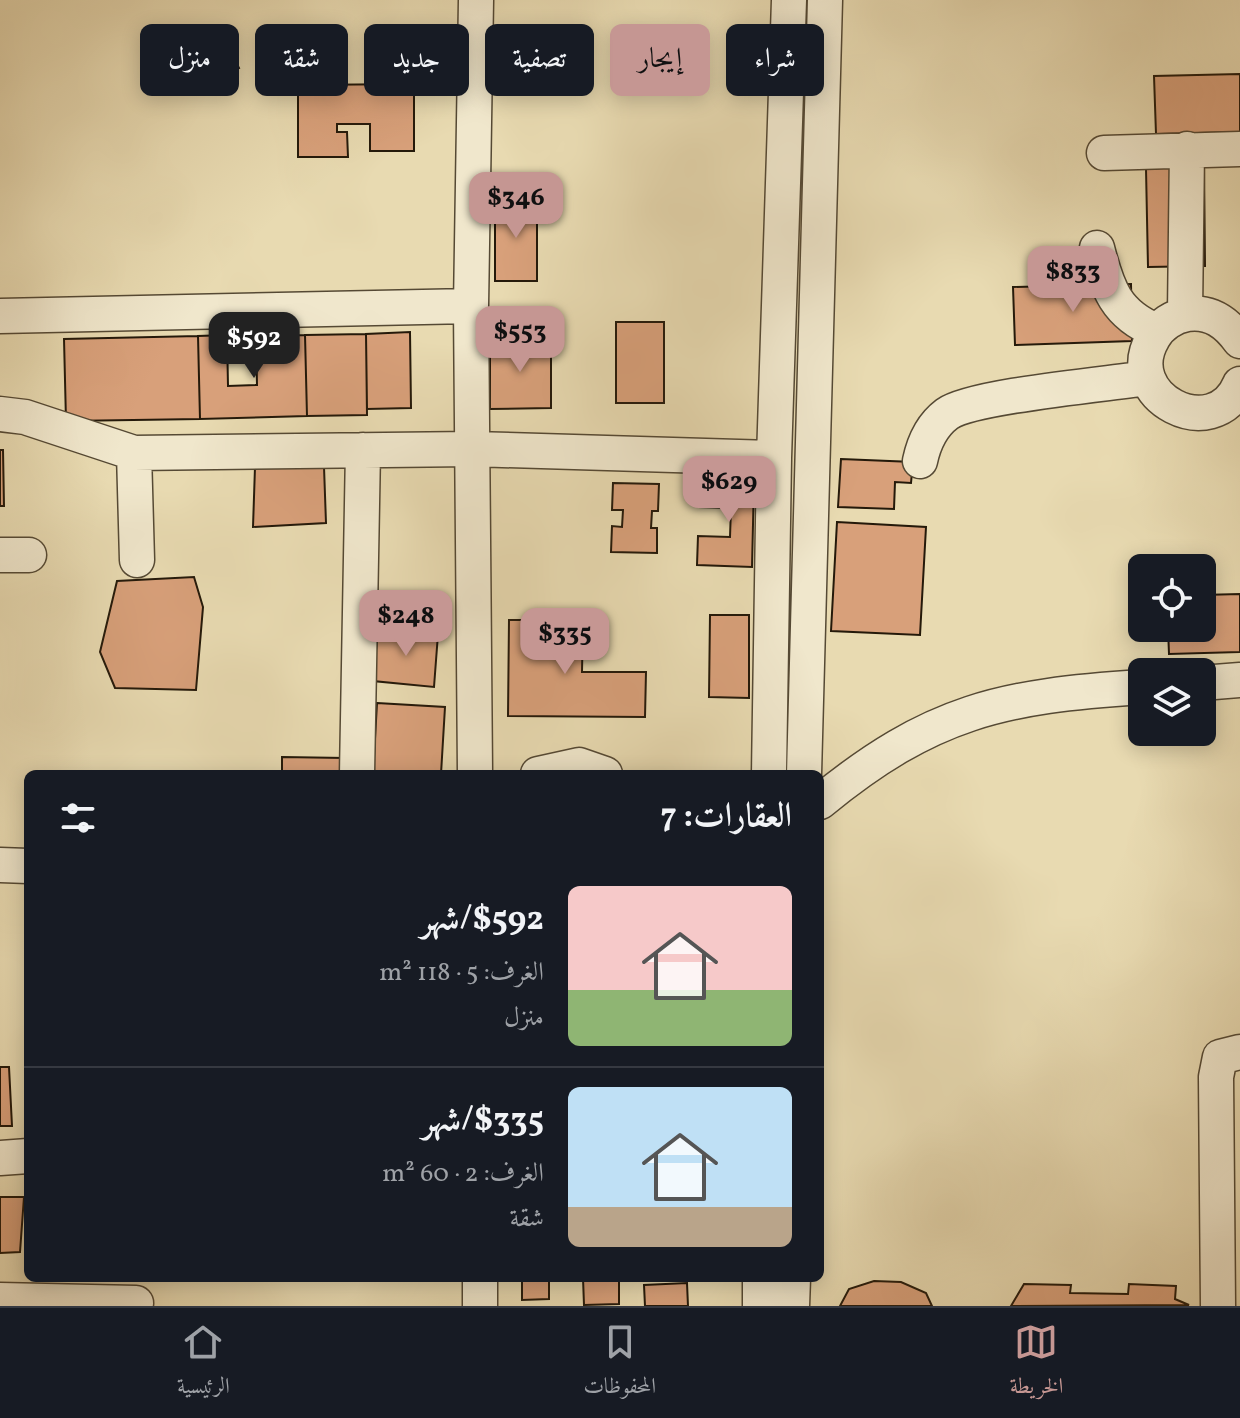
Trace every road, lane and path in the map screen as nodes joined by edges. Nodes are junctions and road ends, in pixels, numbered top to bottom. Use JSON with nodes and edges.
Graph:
{"nodes":[{"id":1,"x":476,"y":0,"type":"edge"},
{"id":2,"x":789,"y":0,"type":"edge"},
{"id":3,"x":825,"y":0,"type":"edge"},
{"id":4,"x":1187,"y":149,"type":"junction"},
{"id":5,"x":1240,"y":149,"type":"edge"},
{"id":6,"x":1104,"y":153,"type":"dead end"},
{"id":7,"x":782,"y":182,"type":"junction"},
{"id":8,"x":818,"y":182,"type":"junction"},
{"id":9,"x":1097,"y":248,"type":"dead end"},
{"id":10,"x":471,"y":306,"type":"junction"},
{"id":11,"x":0,"y":316,"type":"edge"},
{"id":12,"x":1171,"y":323,"type":"junction"},
{"id":13,"x":1240,"y":341,"type":"edge"},
{"id":14,"x":1147,"y":378,"type":"junction"},
{"id":15,"x":1236,"y":399,"type":"edge"},
{"id":16,"x":0,"y":414,"type":"edge"},
{"id":17,"x":472,"y":449,"type":"junction"},
{"id":18,"x":363,"y":450,"type":"junction"},
{"id":19,"x":134,"y":453,"type":"junction"},
{"id":20,"x":774,"y":458,"type":"junction"},
{"id":21,"x":920,"y":461,"type":"dead end"},
{"id":22,"x":137,"y":560,"type":"dead end"},
{"id":23,"x":1240,"y":680,"type":"edge"},
{"id":24,"x":1216,"y":682,"type":"edge"},
{"id":25,"x":1128,"y":688,"type":"edge"},
{"id":26,"x":357,"y":770,"type":"edge"},
{"id":27,"x":475,"y":770,"type":"edge"},
{"id":28,"x":556,"y":770,"type":"edge"},
{"id":29,"x":593,"y":770,"type":"edge"},
{"id":30,"x":769,"y":770,"type":"edge"},
{"id":31,"x":804,"y":770,"type":"edge"},
{"id":32,"x":824,"y":799,"type":"edge"},
{"id":33,"x":0,"y":865,"type":"edge"},
{"id":34,"x":24,"y":866,"type":"edge"},
{"id":35,"x":1240,"y":1052,"type":"edge"},
{"id":36,"x":24,"y":1156,"type":"edge"},
{"id":37,"x":0,"y":1158,"type":"edge"},
{"id":38,"x":480,"y":1282,"type":"edge"},
{"id":39,"x":760,"y":1282,"type":"edge"},
{"id":40,"x":793,"y":1282,"type":"edge"},
{"id":41,"x":136,"y":1296,"type":"edge"},
{"id":42,"x":0,"y":1300,"type":"edge"},
{"id":43,"x":480,"y":1306,"type":"edge"},
{"id":44,"x":760,"y":1306,"type":"edge"},
{"id":45,"x":792,"y":1306,"type":"edge"},
{"id":46,"x":1218,"y":1306,"type":"edge"}],
"edges":[{"from":1,"to":10,"type":"street"},
{"from":2,"to":7,"type":"street"},
{"from":3,"to":8,"type":"street"},
{"from":4,"to":5,"type":"street"},
{"from":4,"to":6,"type":"street"},
{"from":4,"to":12,"type":"street"},
{"from":7,"to":8,"type":"street"},
{"from":7,"to":20,"type":"street"},
{"from":8,"to":31,"type":"street"},
{"from":9,"to":12,"type":"street"},
{"from":10,"to":11,"type":"street"},
{"from":10,"to":17,"type":"street"},
{"from":12,"to":13,"type":"street"},
{"from":12,"to":14,"type":"street"},
{"from":14,"to":15,"type":"street"},
{"from":14,"to":21,"type":"street"},
{"from":16,"to":19,"type":"street"},
{"from":17,"to":18,"type":"street"},
{"from":17,"to":20,"type":"street"},
{"from":17,"to":27,"type":"street"},
{"from":18,"to":19,"type":"street"},
{"from":18,"to":26,"type":"street"},
{"from":19,"to":22,"type":"street"},
{"from":20,"to":30,"type":"street"},
{"from":23,"to":24,"type":"street"},
{"from":25,"to":32,"type":"street"},
{"from":28,"to":29,"type":"street"},
{"from":33,"to":34,"type":"street"},
{"from":35,"to":46,"type":"street"},
{"from":36,"to":37,"type":"street"},
{"from":38,"to":43,"type":"street"},
{"from":39,"to":44,"type":"street"},
{"from":40,"to":45,"type":"street"},
{"from":41,"to":42,"type":"street"}]}
